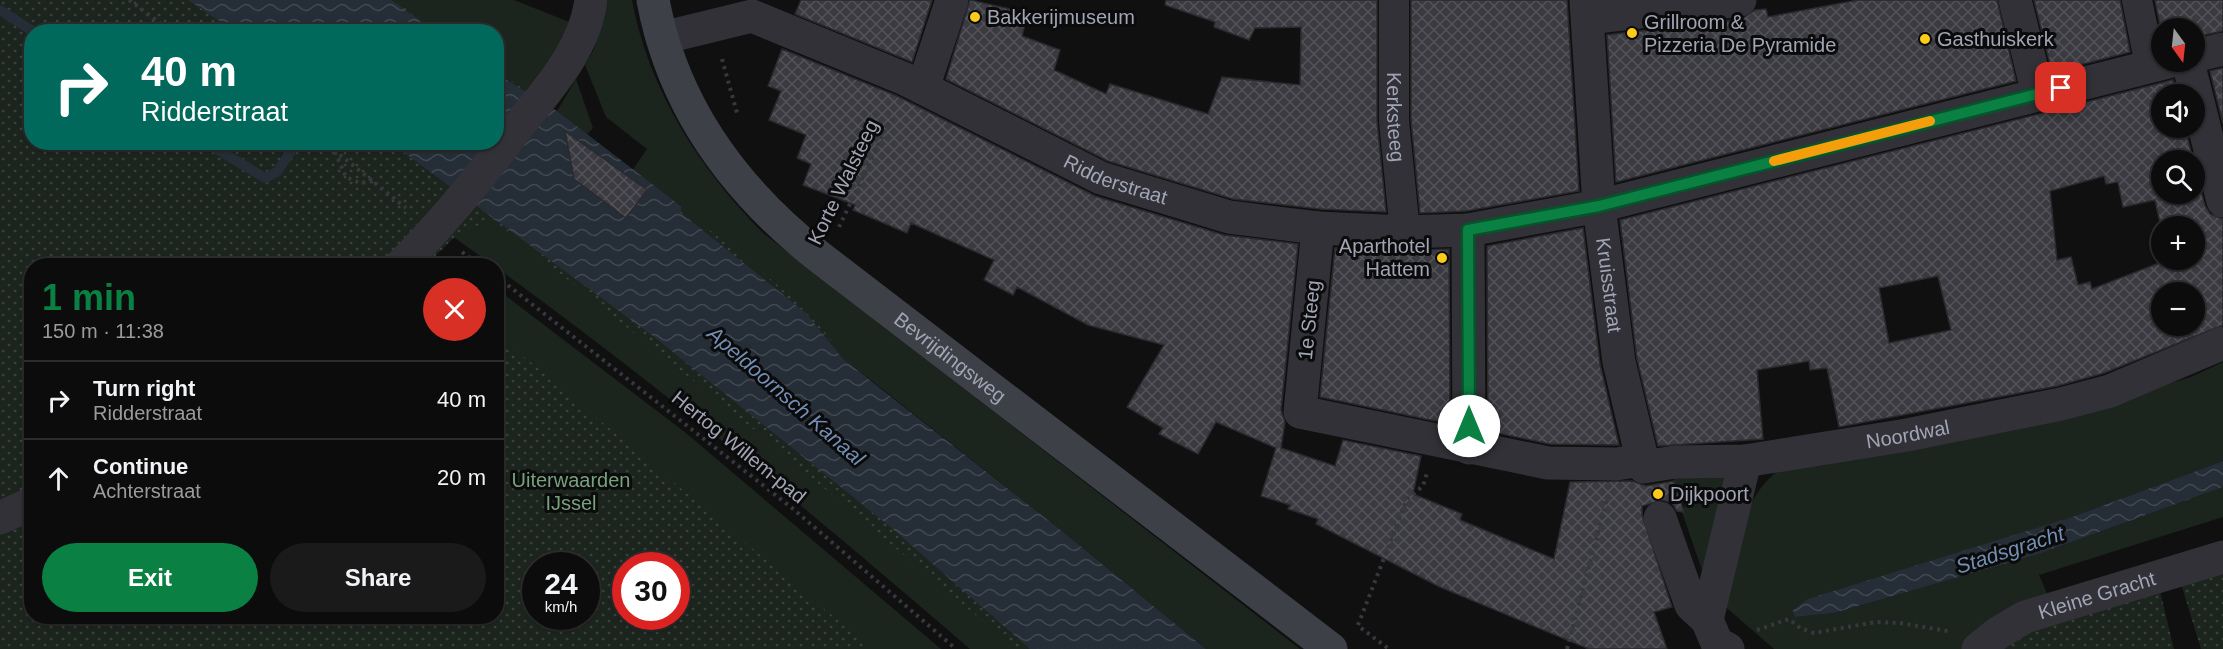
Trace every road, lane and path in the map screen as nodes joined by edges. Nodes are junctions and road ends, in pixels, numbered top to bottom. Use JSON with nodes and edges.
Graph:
{"nodes":[{"id":1,"x":129,"y":0,"type":"edge"},
{"id":2,"x":591,"y":0,"type":"edge"},
{"id":3,"x":652,"y":0,"type":"edge"},
{"id":4,"x":952,"y":0,"type":"edge"},
{"id":5,"x":1394,"y":0,"type":"edge"},
{"id":6,"x":1740,"y":0,"type":"edge"},
{"id":7,"x":2015,"y":0,"type":"edge"},
{"id":8,"x":2137,"y":0,"type":"edge"},
{"id":9,"x":1587,"y":9,"type":"edge"},
{"id":10,"x":161,"y":24,"type":"edge"},
{"id":11,"x":712,"y":24,"type":"junction"},
{"id":12,"x":662,"y":38,"type":"junction"},
{"id":13,"x":2151,"y":40,"type":"edge"},
{"id":14,"x":2223,"y":49,"type":"edge"},
{"id":15,"x":2205,"y":53,"type":"edge"},
{"id":16,"x":2151,"y":65,"type":"edge"},
{"id":17,"x":2191,"y":72,"type":"edge"},
{"id":18,"x":923,"y":88,"type":"junction"},
{"id":19,"x":2038,"y":94,"type":"junction"},
{"id":20,"x":891,"y":118,"type":"dead end"},
{"id":21,"x":741,"y":123,"type":"dead end"},
{"id":22,"x":504,"y":145,"type":"edge"},
{"id":23,"x":334,"y":150,"type":"joint"},
{"id":24,"x":500,"y":150,"type":"edge"},
{"id":25,"x":2223,"y":201,"type":"edge"},
{"id":26,"x":1599,"y":206,"type":"junction"},
{"id":27,"x":1318,"y":228,"type":"junction"},
{"id":28,"x":1468,"y":230,"type":"junction"},
{"id":29,"x":1405,"y":232,"type":"junction"},
{"id":30,"x":408,"y":258,"type":"edge"},
{"id":31,"x":822,"y":259,"type":"junction"},
{"id":32,"x":504,"y":282,"type":"edge"},
{"id":33,"x":2223,"y":343,"type":"edge"},
{"id":34,"x":1300,"y":412,"type":"joint"},
{"id":35,"x":1435,"y":441,"type":"junction"},
{"id":36,"x":1469,"y":448,"type":"junction"},
{"id":37,"x":1745,"y":461,"type":"junction"},
{"id":38,"x":1634,"y":464,"type":"junction"},
{"id":39,"x":24,"y":507,"type":"edge"},
{"id":40,"x":0,"y":518,"type":"edge"},
{"id":41,"x":1660,"y":518,"type":"dead end"},
{"id":42,"x":2223,"y":557,"type":"edge"},
{"id":43,"x":1348,"y":619,"type":"dead end"},
{"id":44,"x":1358,"y":625,"type":"junction"},
{"id":45,"x":1722,"y":639,"type":"edge"},
{"id":46,"x":1980,"y":647,"type":"edge"},
{"id":47,"x":956,"y":649,"type":"edge"},
{"id":48,"x":1331,"y":649,"type":"edge"},
{"id":49,"x":1389,"y":649,"type":"edge"},
{"id":50,"x":1567,"y":649,"type":"edge"}],
"edges":[{"from":1,"to":10,"type":"path"},
{"from":2,"to":22,"type":"street"},
{"from":3,"to":12,"type":"main road","name":"Bevrijdingsweg"},
{"from":4,"to":18,"type":"street"},
{"from":5,"to":29,"type":"street","name":"Kerksteeg"},
{"from":6,"to":9,"type":"street"},
{"from":7,"to":19,"type":"street"},
{"from":8,"to":13,"type":"street"},
{"from":9,"to":26,"type":"street","name":"Kruisstraat"},
{"from":11,"to":12,"type":"street","name":"Ridderstraat"},
{"from":11,"to":18,"type":"street","name":"Ridderstraat"},
{"from":11,"to":21,"type":"path"},
{"from":12,"to":31,"type":"main road","name":"Bevrijdingsweg"},
{"from":14,"to":15,"type":"street"},
{"from":16,"to":19,"type":"street","name":"Ridderstraat"},
{"from":17,"to":25,"type":"street"},
{"from":18,"to":27,"type":"street","name":"Ridderstraat"},
{"from":19,"to":26,"type":"street","name":"Ridderstraat"},
{"from":20,"to":31,"type":"path","name":"Korte Walsteeg"},
{"from":23,"to":23,"type":"path"},
{"from":24,"to":30,"type":"street"},
{"from":26,"to":28,"type":"street","name":"Ridderstraat"},
{"from":26,"to":38,"type":"street","name":"Kruisstraat"},
{"from":27,"to":29,"type":"street","name":"Ridderstraat"},
{"from":27,"to":34,"type":"street","name":"1e Steeg"},
{"from":28,"to":29,"type":"street","name":"Ridderstraat"},
{"from":28,"to":36,"type":"street"},
{"from":31,"to":48,"type":"main road","name":"Bevrijdingsweg"},
{"from":32,"to":47,"type":"path","name":"Hertog Willem-pad"},
{"from":33,"to":37,"type":"street","name":"Noordwal"},
{"from":34,"to":35,"type":"street","name":"Noordwal"},
{"from":35,"to":36,"type":"street","name":"Noordwal"},
{"from":35,"to":44,"type":"path"},
{"from":36,"to":38,"type":"street","name":"Noordwal"},
{"from":37,"to":38,"type":"street","name":"Noordwal"},
{"from":37,"to":45,"type":"street"},
{"from":38,"to":50,"type":"path"},
{"from":39,"to":40,"type":"street"},
{"from":41,"to":45,"type":"street"},
{"from":42,"to":46,"type":"street","name":"Kleine Gracht"},
{"from":43,"to":44,"type":"path"},
{"from":44,"to":49,"type":"path"},
{"from":45,"to":46,"type":"path"}]}
